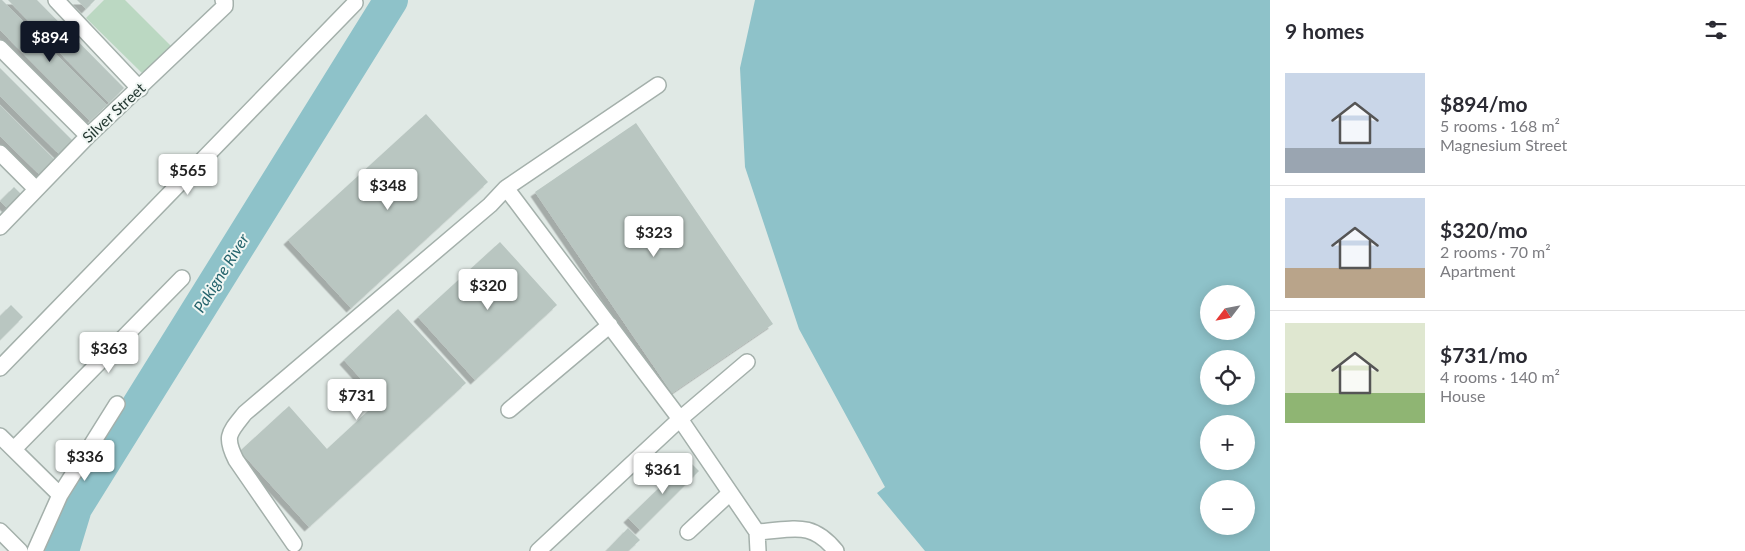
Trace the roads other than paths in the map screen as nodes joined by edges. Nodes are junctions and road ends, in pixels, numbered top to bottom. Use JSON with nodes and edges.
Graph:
{"nodes":[{"id":1,"x":56,"y":0,"type":"edge"},
{"id":2,"x":223,"y":0,"type":"edge"},
{"id":3,"x":355,"y":3,"type":"dead end"},
{"id":4,"x":0,"y":48,"type":"edge"},
{"id":5,"x":658,"y":85,"type":"dead end"},
{"id":6,"x":140,"y":89,"type":"junction"},
{"id":7,"x":88,"y":136,"type":"junction"},
{"id":8,"x":0,"y":153,"type":"edge"},
{"id":9,"x":506,"y":188,"type":"junction"},
{"id":10,"x":36,"y":189,"type":"junction"},
{"id":11,"x":0,"y":227,"type":"edge"},
{"id":12,"x":182,"y":278,"type":"dead end"},
{"id":13,"x":610,"y":325,"type":"junction"},
{"id":14,"x":747,"y":362,"type":"dead end"},
{"id":15,"x":0,"y":368,"type":"edge"},
{"id":16,"x":116,"y":404,"type":"dead end"},
{"id":17,"x":509,"y":410,"type":"dead end"},
{"id":18,"x":680,"y":419,"type":"junction"},
{"id":19,"x":0,"y":436,"type":"edge"},
{"id":20,"x":14,"y":449,"type":"junction"},
{"id":21,"x":730,"y":492,"type":"junction"},
{"id":22,"x":60,"y":495,"type":"junction"},
{"id":23,"x":0,"y":531,"type":"edge"},
{"id":24,"x":688,"y":532,"type":"dead end"},
{"id":25,"x":757,"y":532,"type":"junction"},
{"id":26,"x":294,"y":544,"type":"dead end"},
{"id":27,"x":20,"y":551,"type":"edge"},
{"id":28,"x":35,"y":551,"type":"edge"},
{"id":29,"x":538,"y":551,"type":"edge"},
{"id":30,"x":758,"y":551,"type":"edge"},
{"id":31,"x":836,"y":551,"type":"edge"}],
"edges":[{"from":1,"to":6,"type":"street"},
{"from":2,"to":6,"type":"street","name":"Silver Street"},
{"from":3,"to":15,"type":"street"},
{"from":4,"to":7,"type":"street"},
{"from":5,"to":9,"type":"street"},
{"from":6,"to":7,"type":"street","name":"Silver Street"},
{"from":7,"to":10,"type":"street","name":"Silver Street"},
{"from":8,"to":10,"type":"street"},
{"from":9,"to":13,"type":"street"},
{"from":9,"to":26,"type":"street"},
{"from":10,"to":11,"type":"street","name":"Silver Street"},
{"from":12,"to":20,"type":"street"},
{"from":13,"to":17,"type":"street"},
{"from":13,"to":18,"type":"street"},
{"from":14,"to":18,"type":"street"},
{"from":16,"to":22,"type":"street"},
{"from":18,"to":21,"type":"street"},
{"from":18,"to":29,"type":"street"},
{"from":19,"to":20,"type":"street"},
{"from":20,"to":22,"type":"street"},
{"from":21,"to":24,"type":"street"},
{"from":21,"to":25,"type":"street"},
{"from":22,"to":28,"type":"street"},
{"from":23,"to":27,"type":"street"},
{"from":25,"to":30,"type":"street"},
{"from":25,"to":31,"type":"street"}]}
